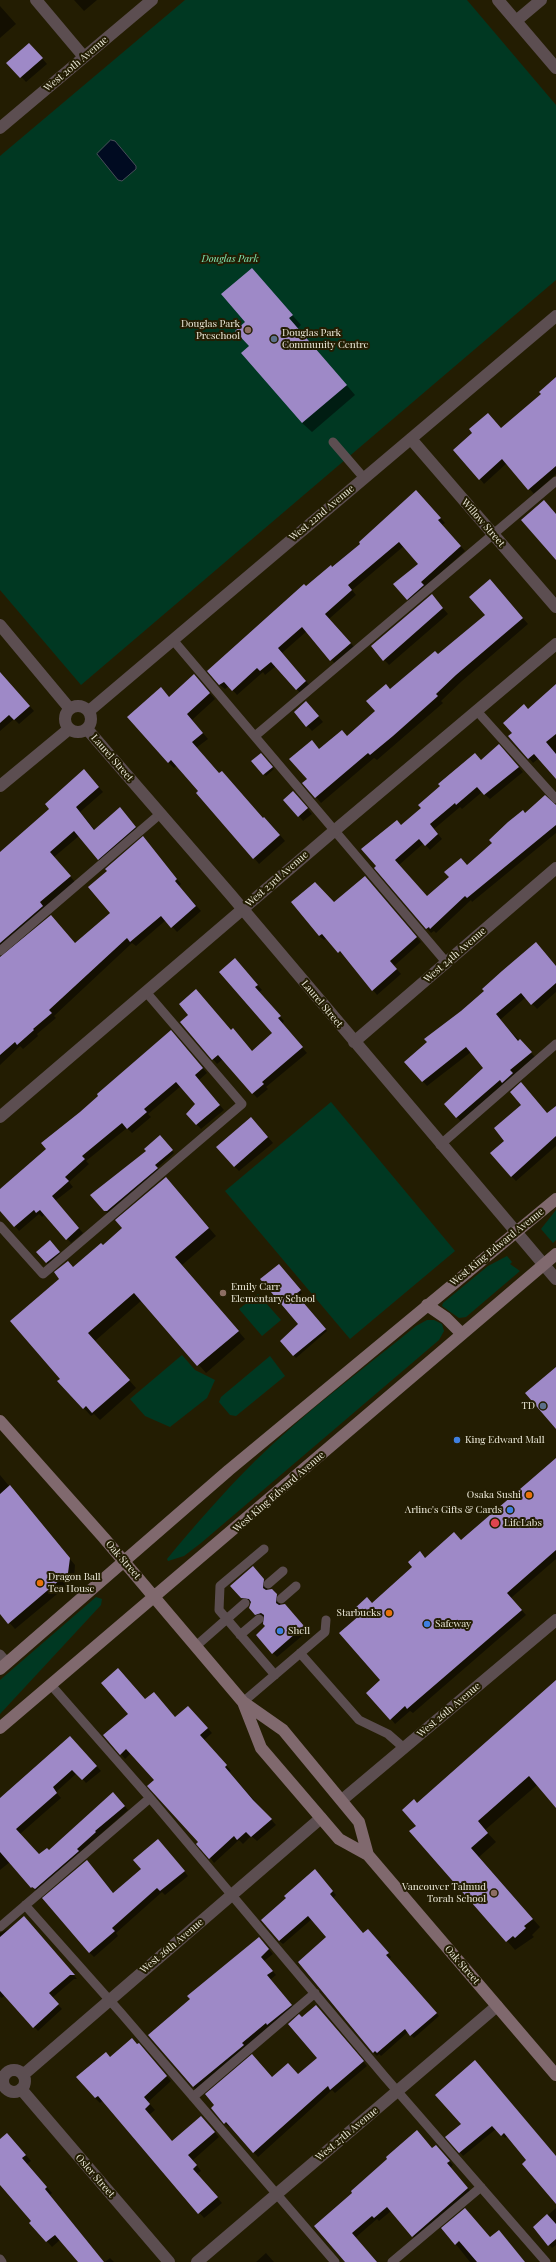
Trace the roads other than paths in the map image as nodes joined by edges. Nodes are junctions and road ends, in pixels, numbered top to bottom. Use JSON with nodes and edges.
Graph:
{"nodes":[{"id":1,"x":36,"y":0,"type":"edge"},
{"id":2,"x":152,"y":0,"type":"edge"},
{"id":3,"x":498,"y":0,"type":"edge"},
{"id":4,"x":541,"y":0,"type":"edge"},
{"id":5,"x":516,"y":21,"type":"junction"},
{"id":6,"x":84,"y":57,"type":"junction"},
{"id":7,"x":556,"y":68,"type":"edge"},
{"id":8,"x":0,"y":128,"type":"edge"},
{"id":9,"x":556,"y":316,"type":"edge"},
{"id":10,"x":411,"y":439,"type":"junction"},
{"id":11,"x":332,"y":442,"type":"dead end"},
{"id":12,"x":364,"y":478,"type":"junction"},
{"id":13,"x":556,"y":481,"type":"edge"},
{"id":14,"x":493,"y":534,"type":"junction"},
{"id":15,"x":556,"y":607,"type":"edge"},
{"id":16,"x":0,"y":625,"type":"edge"},
{"id":17,"x":173,"y":640,"type":"junction"},
{"id":18,"x":556,"y":644,"type":"edge"},
{"id":19,"x":70,"y":709,"type":"junction"},
{"id":20,"x":476,"y":710,"type":"junction"},
{"id":21,"x":89,"y":711,"type":"junction"},
{"id":22,"x":69,"y":729,"type":"junction"},
{"id":23,"x":87,"y":729,"type":"junction"},
{"id":24,"x":255,"y":736,"type":"junction"},
{"id":25,"x":0,"y":786,"type":"edge"},
{"id":26,"x":556,"y":799,"type":"edge"},
{"id":27,"x":160,"y":814,"type":"junction"},
{"id":28,"x":334,"y":831,"type":"junction"},
{"id":29,"x":556,"y":868,"type":"edge"},
{"id":30,"x":242,"y":909,"type":"junction"},
{"id":31,"x":0,"y":951,"type":"edge"},
{"id":32,"x":446,"y":962,"type":"junction"},
{"id":33,"x":146,"y":992,"type":"junction"},
{"id":34,"x":354,"y":1042,"type":"junction"},
{"id":35,"x":556,"y":1044,"type":"edge"},
{"id":36,"x":0,"y":1117,"type":"edge"},
{"id":37,"x":440,"y":1145,"type":"junction"},
{"id":38,"x":556,"y":1199,"type":"edge"},
{"id":39,"x":0,"y":1226,"type":"edge"},
{"id":40,"x":516,"y":1233,"type":"junction"},
{"id":41,"x":556,"y":1254,"type":"edge"},
{"id":42,"x":543,"y":1264,"type":"junction"},
{"id":43,"x":556,"y":1279,"type":"edge"},
{"id":44,"x":427,"y":1305,"type":"junction"},
{"id":45,"x":462,"y":1334,"type":"junction"},
{"id":46,"x":0,"y":1421,"type":"edge"},
{"id":47,"x":264,"y":1549,"type":"dead end"},
{"id":48,"x":124,"y":1561,"type":"junction"},
{"id":49,"x":283,"y":1571,"type":"dead end"},
{"id":50,"x":268,"y":1584,"type":"dead end"},
{"id":51,"x":296,"y":1586,"type":"dead end"},
{"id":52,"x":155,"y":1597,"type":"junction"},
{"id":53,"x":281,"y":1599,"type":"dead end"},
{"id":54,"x":245,"y":1603,"type":"dead end"},
{"id":55,"x":227,"y":1619,"type":"junction"},
{"id":56,"x":258,"y":1619,"type":"dead end"},
{"id":57,"x":326,"y":1620,"type":"dead end"},
{"id":58,"x":556,"y":1620,"type":"edge"},
{"id":59,"x":240,"y":1634,"type":"junction"},
{"id":60,"x":196,"y":1646,"type":"junction"},
{"id":61,"x":300,"y":1653,"type":"junction"},
{"id":62,"x":2,"y":1662,"type":"edge"},
{"id":63,"x":275,"y":1675,"type":"junction"},
{"id":64,"x":50,"y":1685,"type":"junction"},
{"id":65,"x":243,"y":1702,"type":"junction"},
{"id":66,"x":0,"y":1728,"type":"edge"},
{"id":67,"x":404,"y":1748,"type":"junction"},
{"id":68,"x":150,"y":1798,"type":"junction"},
{"id":69,"x":342,"y":1800,"type":"junction"},
{"id":70,"x":322,"y":1818,"type":"junction"},
{"id":71,"x":368,"y":1854,"type":"junction"},
{"id":72,"x":232,"y":1894,"type":"junction"},
{"id":73,"x":25,"y":1905,"type":"junction"},
{"id":74,"x":0,"y":1927,"type":"edge"},
{"id":75,"x":315,"y":1993,"type":"junction"},
{"id":76,"x":109,"y":1999,"type":"junction"},
{"id":77,"x":497,"y":2006,"type":"junction"},
{"id":78,"x":4,"y":2069,"type":"edge"},
{"id":79,"x":23,"y":2075,"type":"junction"},
{"id":80,"x":556,"y":2075,"type":"edge"},
{"id":81,"x":21,"y":2089,"type":"junction"},
{"id":82,"x":397,"y":2091,"type":"junction"},
{"id":83,"x":3,"y":2092,"type":"edge"},
{"id":84,"x":193,"y":2098,"type":"junction"},
{"id":85,"x":481,"y":2187,"type":"junction"},
{"id":86,"x":275,"y":2194,"type":"junction"},
{"id":87,"x":0,"y":2259,"type":"edge"},
{"id":88,"x":2,"y":2262,"type":"edge"},
{"id":89,"x":169,"y":2262,"type":"edge"},
{"id":90,"x":197,"y":2262,"type":"edge"},
{"id":91,"x":335,"y":2262,"type":"edge"},
{"id":92,"x":392,"y":2262,"type":"edge"},
{"id":93,"x":546,"y":2262,"type":"edge"}],
"edges":[{"from":1,"to":6,"type":"street"},
{"from":2,"to":6,"type":"street","name":"West 20th Avenue"},
{"from":3,"to":5,"type":"street"},
{"from":4,"to":5,"type":"street"},
{"from":5,"to":7,"type":"street"},
{"from":6,"to":8,"type":"street","name":"West 20th Avenue"},
{"from":9,"to":10,"type":"street","name":"West 22nd Avenue"},
{"from":10,"to":12,"type":"street","name":"West 22nd Avenue"},
{"from":10,"to":14,"type":"street","name":"Willow Street"},
{"from":11,"to":12,"type":"lane"},
{"from":12,"to":17,"type":"street","name":"West 22nd Avenue"},
{"from":13,"to":14,"type":"lane"},
{"from":14,"to":15,"type":"street","name":"Willow Street"},
{"from":14,"to":24,"type":"lane"},
{"from":16,"to":19,"type":"street"},
{"from":17,"to":21,"type":"street","name":"West 22nd Avenue"},
{"from":17,"to":24,"type":"lane"},
{"from":18,"to":20,"type":"street","name":"West 23rd Avenue"},
{"from":19,"to":21,"type":"street"},
{"from":19,"to":22,"type":"street"},
{"from":20,"to":26,"type":"lane"},
{"from":20,"to":28,"type":"street","name":"West 23rd Avenue"},
{"from":21,"to":23,"type":"street"},
{"from":22,"to":23,"type":"street"},
{"from":22,"to":25,"type":"street"},
{"from":23,"to":27,"type":"street","name":"Laurel Street"},
{"from":24,"to":28,"type":"lane"},
{"from":27,"to":30,"type":"street","name":"Laurel Street"},
{"from":27,"to":31,"type":"lane"},
{"from":28,"to":30,"type":"street","name":"West 23rd Avenue"},
{"from":28,"to":32,"type":"lane"},
{"from":29,"to":32,"type":"street","name":"West 24th Avenue"},
{"from":30,"to":33,"type":"street","name":"West 23rd Avenue"},
{"from":30,"to":34,"type":"street","name":"Laurel Street"},
{"from":32,"to":34,"type":"street","name":"West 24th Avenue"},
{"from":33,"to":36,"type":"street","name":"West 23rd Avenue"},
{"from":33,"to":39,"type":"lane"},
{"from":34,"to":37,"type":"street","name":"Laurel Street"},
{"from":35,"to":37,"type":"lane"},
{"from":37,"to":40,"type":"street","name":"Laurel Street"},
{"from":38,"to":40,"type":"main road","name":"West King Edward Avenue"},
{"from":40,"to":42,"type":"street","name":"Laurel Street"},
{"from":40,"to":44,"type":"main road","name":"West King Edward Avenue"},
{"from":41,"to":42,"type":"main road","name":"West King Edward Avenue"},
{"from":42,"to":43,"type":"street","name":"Laurel Street"},
{"from":42,"to":45,"type":"main road","name":"West King Edward Avenue"},
{"from":44,"to":45,"type":"main road"},
{"from":44,"to":48,"type":"main road","name":"West King Edward Avenue"},
{"from":45,"to":52,"type":"main road","name":"West King Edward Avenue"},
{"from":46,"to":48,"type":"main road","name":"Oak Street"},
{"from":47,"to":55,"type":"lane"},
{"from":48,"to":52,"type":"main road","name":"Oak Street"},
{"from":48,"to":62,"type":"main road","name":"West King Edward Avenue"},
{"from":49,"to":50,"type":"lane"},
{"from":51,"to":53,"type":"lane"},
{"from":52,"to":60,"type":"main road","name":"Oak Street"},
{"from":52,"to":64,"type":"main road","name":"West King Edward Avenue"},
{"from":54,"to":55,"type":"lane"},
{"from":55,"to":59,"type":"lane"},
{"from":55,"to":60,"type":"lane"},
{"from":56,"to":59,"type":"lane"},
{"from":57,"to":61,"type":"lane"},
{"from":58,"to":67,"type":"street","name":"West 26th Avenue"},
{"from":59,"to":63,"type":"lane"},
{"from":60,"to":65,"type":"main road","name":"Oak Street"},
{"from":61,"to":63,"type":"lane"},
{"from":61,"to":67,"type":"lane"},
{"from":63,"to":65,"type":"lane"},
{"from":64,"to":66,"type":"main road","name":"West King Edward Avenue"},
{"from":64,"to":68,"type":"lane"},
{"from":65,"to":69,"type":"main road","name":"Oak Street"},
{"from":65,"to":70,"type":"main road","name":"Oak Street"},
{"from":67,"to":69,"type":"street","name":"West 26th Avenue"},
{"from":68,"to":72,"type":"lane"},
{"from":68,"to":73,"type":"lane"},
{"from":69,"to":71,"type":"main road","name":"Oak Street"},
{"from":70,"to":71,"type":"main road","name":"Oak Street"},
{"from":70,"to":72,"type":"street","name":"West 26th Avenue"},
{"from":71,"to":77,"type":"main road","name":"Oak Street"},
{"from":72,"to":75,"type":"lane"},
{"from":72,"to":76,"type":"street","name":"West 26th Avenue"},
{"from":73,"to":74,"type":"lane"},
{"from":73,"to":76,"type":"lane"},
{"from":75,"to":82,"type":"lane"},
{"from":75,"to":84,"type":"lane"},
{"from":76,"to":79,"type":"street","name":"West 26th Avenue"},
{"from":76,"to":84,"type":"lane"},
{"from":77,"to":80,"type":"main road","name":"Oak Street"},
{"from":77,"to":82,"type":"street","name":"West 27th Avenue"},
{"from":78,"to":79,"type":"street"},
{"from":78,"to":83,"type":"street"},
{"from":79,"to":81,"type":"street"},
{"from":81,"to":83,"type":"street"},
{"from":81,"to":89,"type":"street","name":"Osler Street"},
{"from":82,"to":85,"type":"lane"},
{"from":82,"to":86,"type":"street","name":"West 27th Avenue"},
{"from":84,"to":86,"type":"lane"},
{"from":85,"to":92,"type":"lane"},
{"from":85,"to":93,"type":"lane"},
{"from":86,"to":90,"type":"street","name":"West 27th Avenue"},
{"from":86,"to":91,"type":"lane"},
{"from":87,"to":88,"type":"lane"}]}
